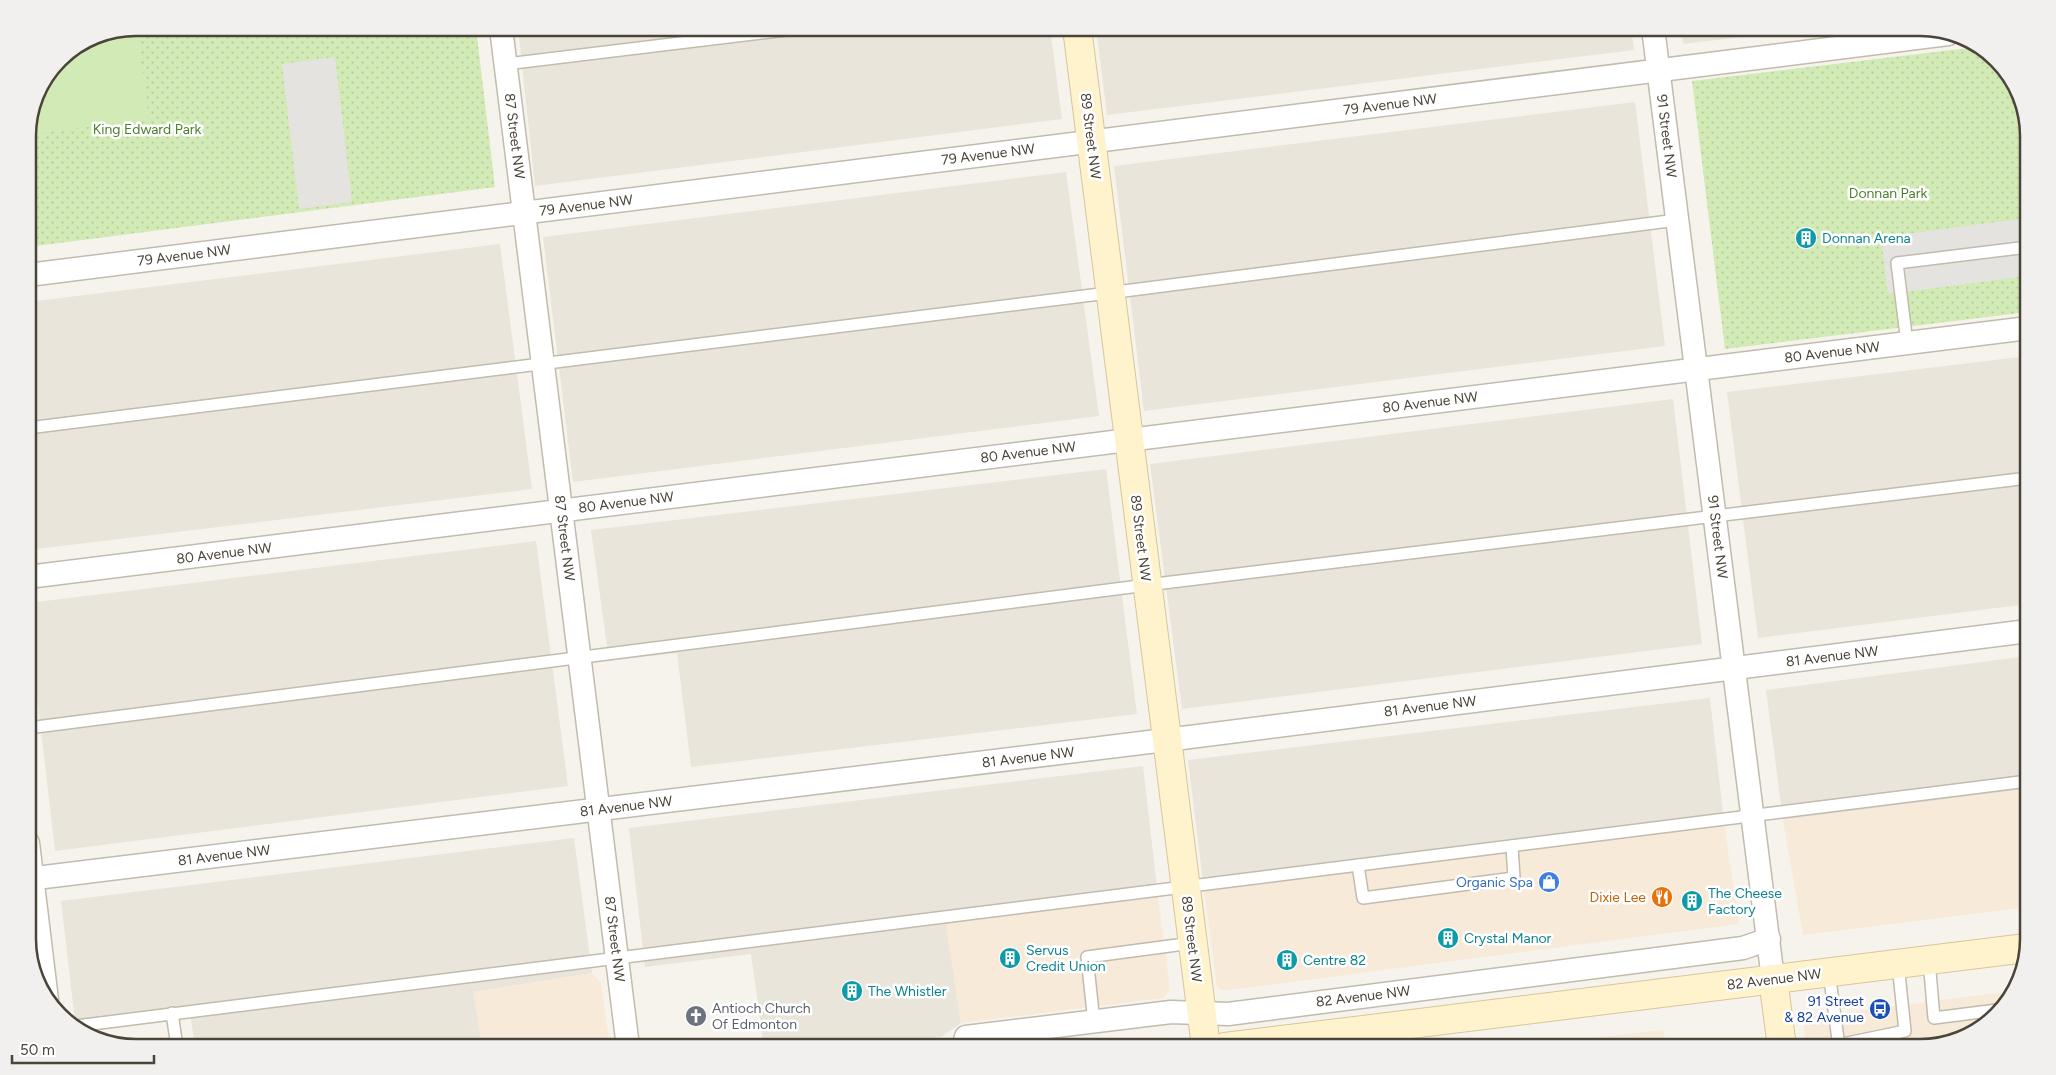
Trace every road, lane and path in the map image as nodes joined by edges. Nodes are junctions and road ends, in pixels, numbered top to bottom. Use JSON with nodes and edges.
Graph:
{"nodes":[{"id":1,"x":502,"y":36,"type":"edge"},
{"id":2,"x":737,"y":36,"type":"edge"},
{"id":3,"x":1078,"y":36,"type":"edge"},
{"id":4,"x":1654,"y":36,"type":"edge"},
{"id":5,"x":1927,"y":37,"type":"edge"},
{"id":6,"x":506,"y":64,"type":"junction"},
{"id":7,"x":1658,"y":70,"type":"junction"},
{"id":8,"x":1092,"y":141,"type":"junction"},
{"id":9,"x":524,"y":212,"type":"junction"},
{"id":10,"x":1677,"y":220,"type":"junction"},
{"id":11,"x":2020,"y":248,"type":"edge"},
{"id":12,"x":36,"y":273,"type":"edge"},
{"id":13,"x":1111,"y":293,"type":"junction"},
{"id":14,"x":2020,"y":329,"type":"edge"},
{"id":15,"x":1907,"y":343,"type":"junction"},
{"id":16,"x":543,"y":363,"type":"junction"},
{"id":17,"x":1696,"y":369,"type":"junction"},
{"id":18,"x":36,"y":427,"type":"edge"},
{"id":19,"x":1129,"y":440,"type":"junction"},
{"id":20,"x":2020,"y":479,"type":"edge"},
{"id":21,"x":561,"y":510,"type":"junction"},
{"id":22,"x":1715,"y":516,"type":"junction"},
{"id":23,"x":36,"y":576,"type":"edge"},
{"id":24,"x":1147,"y":585,"type":"junction"},
{"id":25,"x":2020,"y":632,"type":"edge"},
{"id":26,"x":580,"y":659,"type":"junction"},
{"id":27,"x":1734,"y":668,"type":"junction"},
{"id":28,"x":36,"y":727,"type":"edge"},
{"id":29,"x":1167,"y":740,"type":"junction"},
{"id":30,"x":2020,"y":782,"type":"edge"},
{"id":31,"x":599,"y":809,"type":"junction"},
{"id":32,"x":1753,"y":816,"type":"junction"},
{"id":33,"x":1512,"y":846,"type":"junction"},
{"id":34,"x":1358,"y":865,"type":"junction"},
{"id":35,"x":36,"y":878,"type":"edge"},
{"id":36,"x":1185,"y":886,"type":"junction"},
{"id":37,"x":36,"y":922,"type":"edge"},
{"id":38,"x":1769,"y":939,"type":"junction"},
{"id":39,"x":1192,"y":943,"type":"junction"},
{"id":40,"x":2019,"y":949,"type":"edge"},
{"id":41,"x":617,"y":957,"type":"junction"},
{"id":42,"x":1929,"y":960,"type":"junction"},
{"id":43,"x":1898,"y":964,"type":"junction"},
{"id":44,"x":1829,"y":972,"type":"junction"},
{"id":45,"x":43,"y":974,"type":"edge"},
{"id":46,"x":1774,"y":979,"type":"junction"},
{"id":47,"x":1989,"y":1011,"type":"edge"},
{"id":48,"x":172,"y":1013,"type":"junction"},
{"id":49,"x":1201,"y":1013,"type":"junction"},
{"id":50,"x":1094,"y":1022,"type":"junction"},
{"id":51,"x":86,"y":1025,"type":"edge"},
{"id":52,"x":175,"y":1039,"type":"edge"},
{"id":53,"x":627,"y":1039,"type":"edge"},
{"id":54,"x":966,"y":1039,"type":"edge"},
{"id":55,"x":1205,"y":1039,"type":"edge"},
{"id":56,"x":1297,"y":1039,"type":"edge"},
{"id":57,"x":1781,"y":1039,"type":"edge"},
{"id":58,"x":1834,"y":1039,"type":"edge"},
{"id":59,"x":1870,"y":1039,"type":"edge"}],
"edges":[{"from":1,"to":6,"type":"street","name":"87 Street NW"},
{"from":2,"to":6,"type":"lane"},
{"from":3,"to":8,"type":"street","name":"89 Street NW"},
{"from":4,"to":7,"type":"street","name":"91 Street NW"},
{"from":5,"to":7,"type":"street","name":"79 Avenue NW"},
{"from":6,"to":9,"type":"street","name":"87 Street NW"},
{"from":7,"to":8,"type":"street","name":"79 Avenue NW"},
{"from":7,"to":10,"type":"street","name":"91 Street NW"},
{"from":8,"to":9,"type":"street","name":"79 Avenue NW"},
{"from":8,"to":13,"type":"street","name":"89 Street NW"},
{"from":9,"to":12,"type":"street","name":"79 Avenue NW"},
{"from":9,"to":16,"type":"street","name":"87 Street NW"},
{"from":10,"to":13,"type":"lane"},
{"from":10,"to":17,"type":"street","name":"91 Street NW"},
{"from":11,"to":15,"type":"lane"},
{"from":13,"to":16,"type":"lane"},
{"from":13,"to":19,"type":"street","name":"89 Street NW"},
{"from":14,"to":15,"type":"street","name":"80 Avenue NW"},
{"from":15,"to":17,"type":"street","name":"80 Avenue NW"},
{"from":16,"to":18,"type":"lane"},
{"from":16,"to":21,"type":"street","name":"87 Street NW"},
{"from":17,"to":19,"type":"street","name":"80 Avenue NW"},
{"from":17,"to":22,"type":"street","name":"91 Street NW"},
{"from":19,"to":21,"type":"street","name":"80 Avenue NW"},
{"from":19,"to":24,"type":"street","name":"89 Street NW"},
{"from":20,"to":22,"type":"lane"},
{"from":21,"to":23,"type":"street","name":"80 Avenue NW"},
{"from":21,"to":26,"type":"street","name":"87 Street NW"},
{"from":22,"to":24,"type":"lane"},
{"from":22,"to":27,"type":"street","name":"91 Street NW"},
{"from":24,"to":26,"type":"lane"},
{"from":24,"to":29,"type":"street","name":"89 Street NW"},
{"from":25,"to":27,"type":"street","name":"81 Avenue NW"},
{"from":26,"to":28,"type":"lane"},
{"from":26,"to":31,"type":"street","name":"87 Street NW"},
{"from":27,"to":29,"type":"street","name":"81 Avenue NW"},
{"from":27,"to":32,"type":"street","name":"91 Street NW"},
{"from":29,"to":31,"type":"street","name":"81 Avenue NW"},
{"from":29,"to":36,"type":"street","name":"89 Street NW"},
{"from":30,"to":32,"type":"lane"},
{"from":31,"to":35,"type":"street","name":"81 Avenue NW"},
{"from":31,"to":41,"type":"street","name":"87 Street NW"},
{"from":32,"to":33,"type":"lane"},
{"from":32,"to":38,"type":"street","name":"91 Street NW"},
{"from":33,"to":34,"type":"lane"},
{"from":33,"to":34,"type":"lane"},
{"from":34,"to":36,"type":"lane"},
{"from":36,"to":39,"type":"street","name":"89 Street NW"},
{"from":36,"to":41,"type":"lane"},
{"from":37,"to":45,"type":"street"},
{"from":38,"to":46,"type":"street","name":"91 Street NW"},
{"from":38,"to":49,"type":"street","name":"82 Avenue NW"},
{"from":39,"to":49,"type":"street","name":"89 Street NW"},
{"from":39,"to":50,"type":"lane"},
{"from":40,"to":42,"type":"street","name":"82 Avenue NW"},
{"from":41,"to":48,"type":"lane"},
{"from":41,"to":53,"type":"street","name":"87 Street NW"},
{"from":42,"to":43,"type":"street","name":"82 Avenue NW"},
{"from":42,"to":47,"type":"lane"},
{"from":43,"to":44,"type":"street","name":"82 Avenue NW"},
{"from":43,"to":59,"type":"lane"},
{"from":44,"to":46,"type":"street","name":"82 Avenue NW"},
{"from":44,"to":58,"type":"lane"},
{"from":46,"to":56,"type":"street","name":"82 Avenue NW"},
{"from":46,"to":57,"type":"street","name":"91 Street NW"},
{"from":48,"to":51,"type":"lane"},
{"from":48,"to":52,"type":"lane"},
{"from":49,"to":50,"type":"street","name":"82 Avenue NW"},
{"from":49,"to":55,"type":"street","name":"89 Street NW"},
{"from":50,"to":54,"type":"street","name":"82 Avenue NW"}]}
